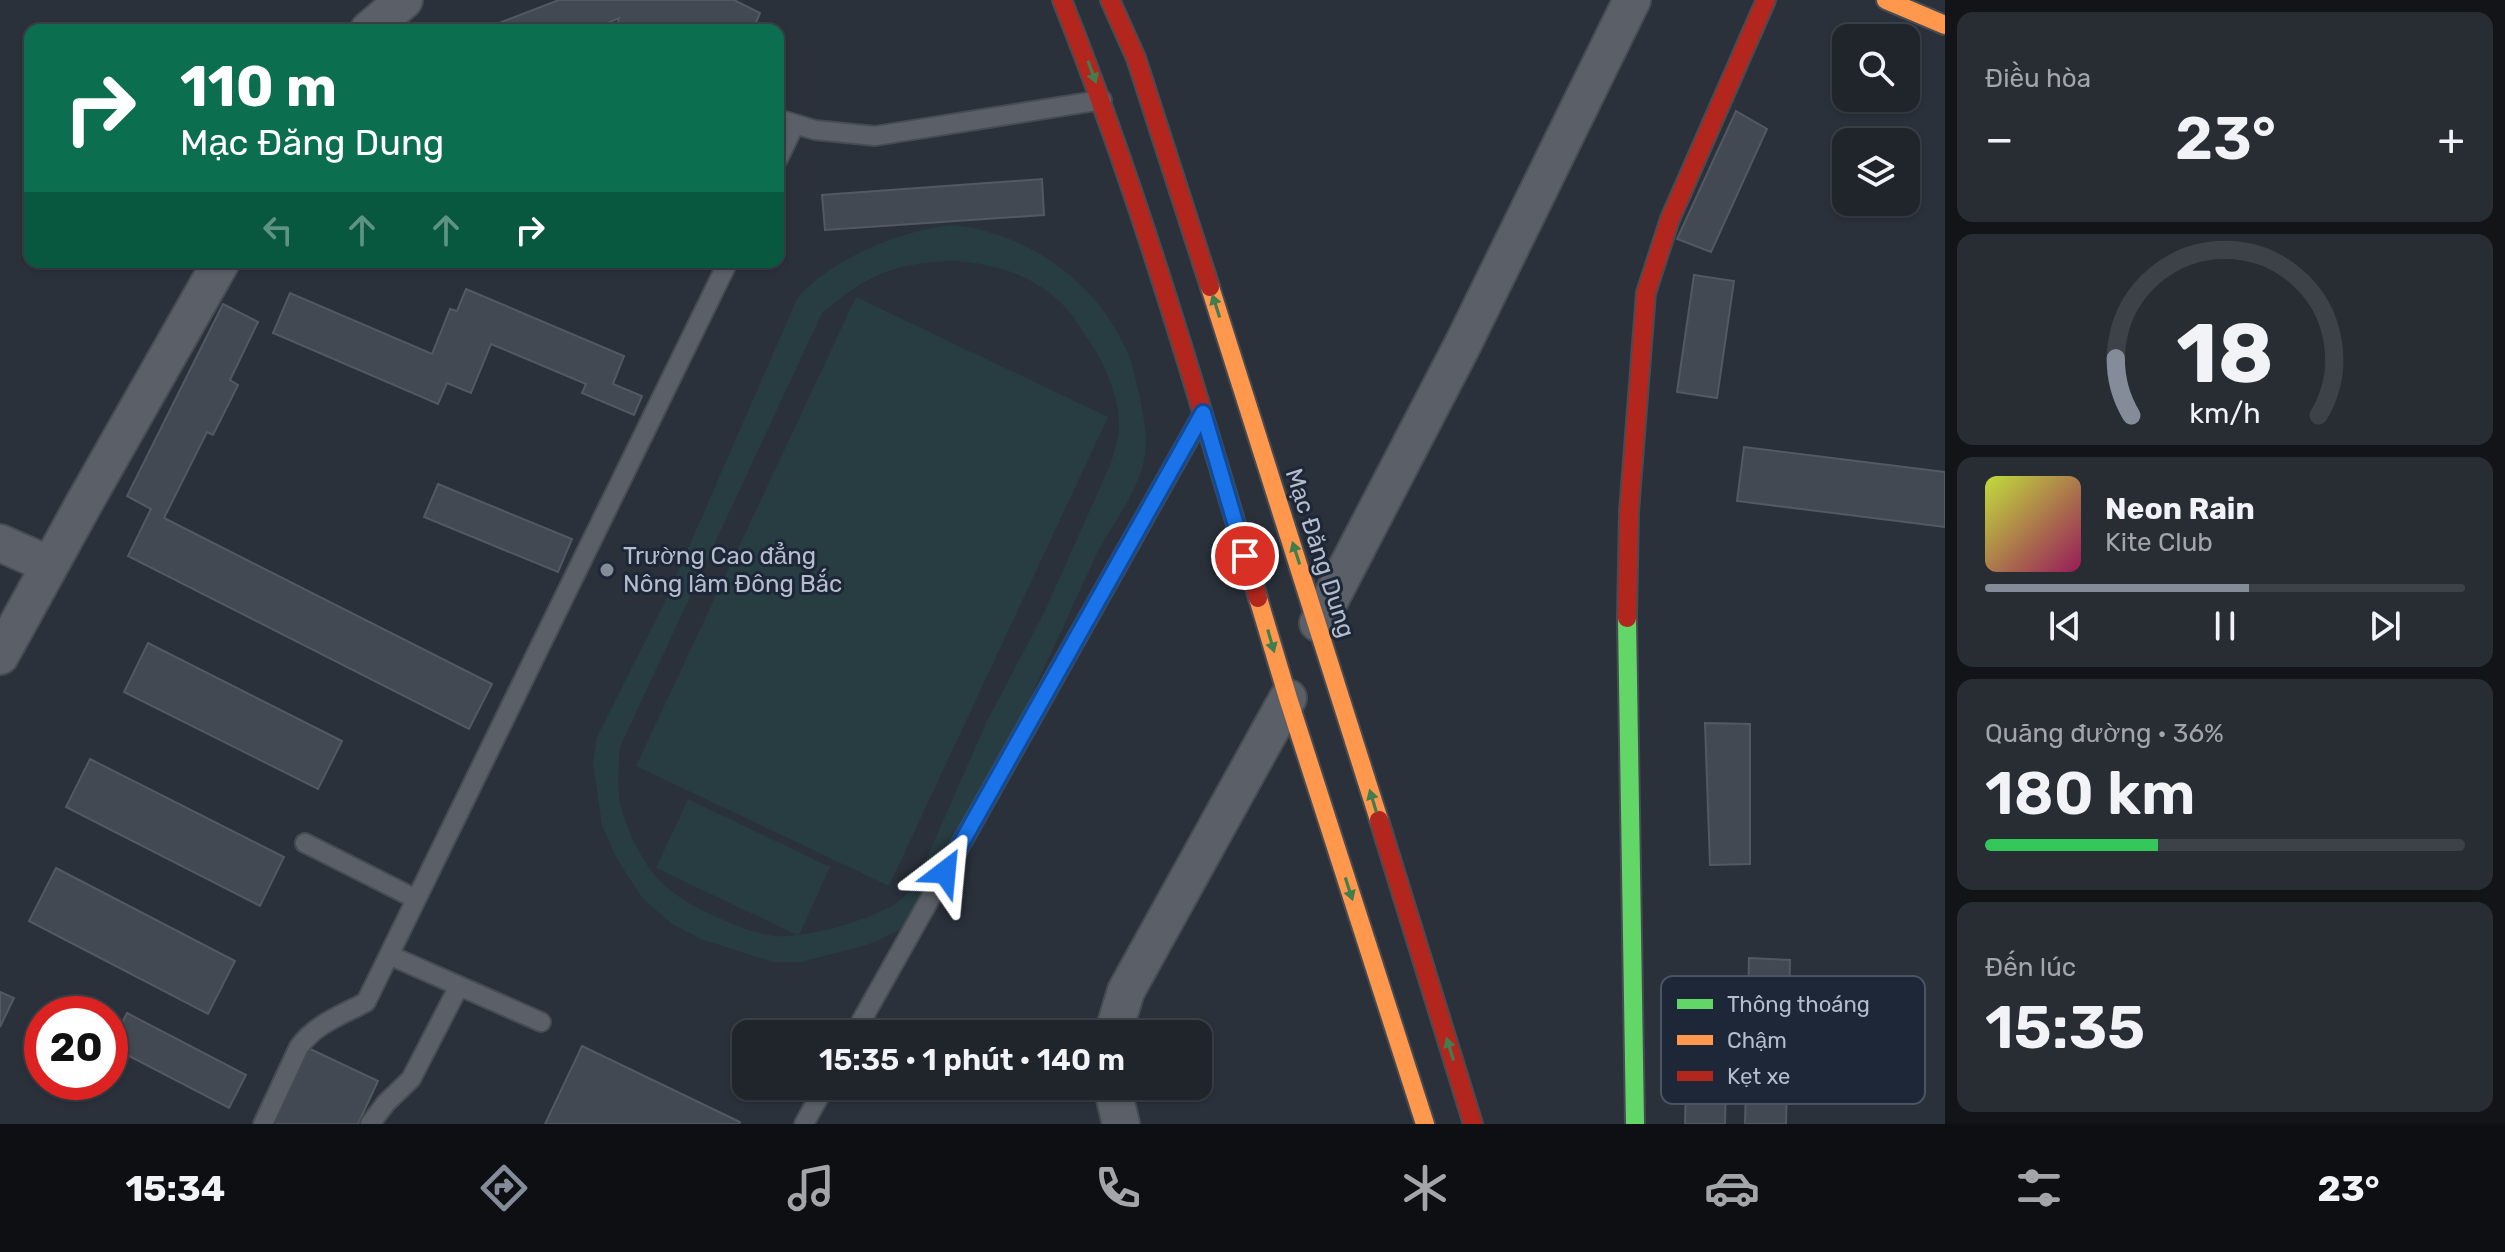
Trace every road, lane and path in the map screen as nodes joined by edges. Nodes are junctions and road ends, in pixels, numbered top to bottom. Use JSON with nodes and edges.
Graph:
{"nodes":[{"id":1,"x":404,"y":0,"type":"edge"},
{"id":2,"x":1062,"y":0,"type":"edge"},
{"id":3,"x":1110,"y":0,"type":"edge"},
{"id":4,"x":1632,"y":0,"type":"edge"},
{"id":5,"x":1766,"y":0,"type":"edge"},
{"id":6,"x":1886,"y":0,"type":"edge"},
{"id":7,"x":376,"y":24,"type":"edge"},
{"id":8,"x":1945,"y":25,"type":"edge"},
{"id":9,"x":1102,"y":100,"type":"junction"},
{"id":10,"x":786,"y":122,"type":"edge"},
{"id":11,"x":218,"y":268,"type":"edge"},
{"id":12,"x":725,"y":268,"type":"edge"},
{"id":13,"x":1203,"y":413,"type":"junction"},
{"id":14,"x":0,"y":543,"type":"edge"},
{"id":15,"x":50,"y":565,"type":"junction"},
{"id":16,"x":1318,"y":623,"type":"junction"},
{"id":17,"x":1,"y":651,"type":"edge"},
{"id":18,"x":1288,"y":698,"type":"junction"},
{"id":19,"x":305,"y":843,"type":"dead end"},
{"id":20,"x":416,"y":899,"type":"junction"},
{"id":21,"x":389,"y":955,"type":"junction"},
{"id":22,"x":459,"y":986,"type":"junction"},
{"id":23,"x":862,"y":1020,"type":"edge"},
{"id":24,"x":1117,"y":1020,"type":"edge"},
{"id":25,"x":541,"y":1022,"type":"dead end"},
{"id":26,"x":817,"y":1100,"type":"edge"},
{"id":27,"x":1115,"y":1100,"type":"edge"},
{"id":28,"x":263,"y":1124,"type":"edge"},
{"id":29,"x":370,"y":1124,"type":"edge"},
{"id":30,"x":804,"y":1124,"type":"edge"},
{"id":31,"x":1121,"y":1124,"type":"edge"},
{"id":32,"x":1425,"y":1124,"type":"edge"},
{"id":33,"x":1473,"y":1124,"type":"edge"},
{"id":34,"x":1635,"y":1124,"type":"edge"}],
"edges":[{"from":1,"to":7,"type":"street"},
{"from":2,"to":9,"type":"main road","one_way":true},
{"from":16,"to":3,"type":"main road","name":"Mạc Đăng Dung","one_way":true},
{"from":4,"to":16,"type":"street"},
{"from":5,"to":34,"type":"main road"},
{"from":6,"to":8,"type":"main road"},
{"from":9,"to":10,"type":"lane"},
{"from":9,"to":13,"type":"main road"},
{"from":11,"to":15,"type":"street"},
{"from":12,"to":20,"type":"lane"},
{"from":13,"to":18,"type":"main road","one_way":true},
{"from":13,"to":23,"type":"lane"},
{"from":14,"to":15,"type":"street"},
{"from":15,"to":17,"type":"street"},
{"from":33,"to":16,"type":"main road","name":"Mạc Đăng Dung","one_way":true},
{"from":18,"to":24,"type":"street"},
{"from":18,"to":32,"type":"main road","one_way":true},
{"from":19,"to":20,"type":"lane"},
{"from":20,"to":21,"type":"lane"},
{"from":21,"to":22,"type":"lane"},
{"from":21,"to":28,"type":"lane"},
{"from":22,"to":25,"type":"lane"},
{"from":22,"to":29,"type":"lane"},
{"from":26,"to":30,"type":"lane"},
{"from":27,"to":31,"type":"street"}]}
